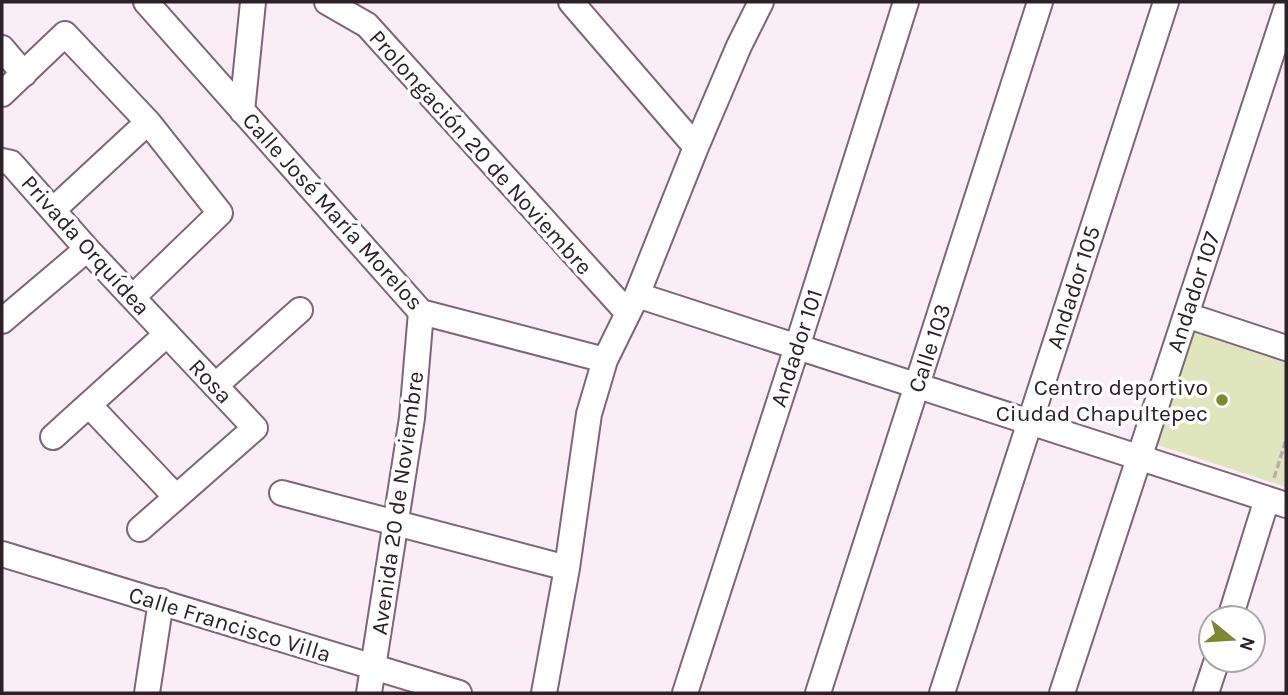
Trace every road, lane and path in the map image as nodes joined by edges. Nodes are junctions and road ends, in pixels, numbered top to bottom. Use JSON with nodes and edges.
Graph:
{"nodes":[{"id":1,"x":146,"y":2,"type":"edge"},
{"id":2,"x":253,"y":2,"type":"edge"},
{"id":3,"x":327,"y":2,"type":"edge"},
{"id":4,"x":571,"y":2,"type":"edge"},
{"id":5,"x":761,"y":2,"type":"edge"},
{"id":6,"x":905,"y":2,"type":"edge"},
{"id":7,"x":1040,"y":2,"type":"edge"},
{"id":8,"x":1166,"y":2,"type":"edge"},
{"id":9,"x":1286,"y":10,"type":"edge"},
{"id":10,"x":2,"y":48,"type":"edge"},
{"id":11,"x":24,"y":74,"type":"junction"},
{"id":12,"x":2,"y":94,"type":"edge"},
{"id":13,"x":242,"y":111,"type":"junction"},
{"id":14,"x":148,"y":122,"type":"junction"},
{"id":15,"x":696,"y":146,"type":"junction"},
{"id":16,"x":5,"y":164,"type":"edge"},
{"id":17,"x":53,"y":209,"type":"junction"},
{"id":18,"x":87,"y":249,"type":"junction"},
{"id":19,"x":133,"y":297,"type":"junction"},
{"id":20,"x":632,"y":304,"type":"junction"},
{"id":21,"x":300,"y":310,"type":"dead end"},
{"id":22,"x":421,"y":313,"type":"junction"},
{"id":23,"x":1186,"y":315,"type":"junction"},
{"id":24,"x":2,"y":321,"type":"edge"},
{"id":25,"x":167,"y":334,"type":"junction"},
{"id":26,"x":797,"y":347,"type":"junction"},
{"id":27,"x":1286,"y":348,"type":"edge"},
{"id":28,"x":605,"y":360,"type":"junction"},
{"id":29,"x":216,"y":385,"type":"junction"},
{"id":30,"x":916,"y":386,"type":"junction"},
{"id":31,"x":89,"y":405,"type":"junction"},
{"id":32,"x":1029,"y":422,"type":"junction"},
{"id":33,"x":53,"y":437,"type":"dead end"},
{"id":34,"x":1286,"y":440,"type":"edge"},
{"id":35,"x":1140,"y":458,"type":"junction"},
{"id":36,"x":282,"y":493,"type":"dead end"},
{"id":37,"x":176,"y":497,"type":"junction"},
{"id":38,"x":1277,"y":502,"type":"edge"},
{"id":39,"x":396,"y":522,"type":"junction"},
{"id":40,"x":140,"y":529,"type":"dead end"},
{"id":41,"x":2,"y":554,"type":"edge"},
{"id":42,"x":567,"y":568,"type":"junction"},
{"id":43,"x":161,"y":601,"type":"junction"},
{"id":44,"x":1236,"y":604,"type":"edge"},
{"id":45,"x":373,"y":668,"type":"junction"},
{"id":46,"x":1212,"y":674,"type":"edge"},
{"id":47,"x":147,"y":693,"type":"edge"},
{"id":48,"x":369,"y":693,"type":"edge"},
{"id":49,"x":459,"y":693,"type":"edge"},
{"id":50,"x":544,"y":693,"type":"edge"},
{"id":51,"x":685,"y":693,"type":"edge"},
{"id":52,"x":818,"y":693,"type":"edge"},
{"id":53,"x":942,"y":693,"type":"edge"},
{"id":54,"x":1062,"y":693,"type":"edge"},
{"id":55,"x":1206,"y":693,"type":"edge"}],
"edges":[{"from":1,"to":13,"type":"street","name":"Calle José María Morelos"},
{"from":2,"to":13,"type":"street"},
{"from":3,"to":20,"type":"street","name":"Prolongación 20 de Noviembre"},
{"from":4,"to":15,"type":"street"},
{"from":5,"to":15,"type":"street"},
{"from":6,"to":26,"type":"street","name":"Andador 101"},
{"from":7,"to":30,"type":"street","name":"Calle 103"},
{"from":8,"to":32,"type":"street","name":"Andador 105"},
{"from":9,"to":23,"type":"street","name":"Andador 107"},
{"from":10,"to":11,"type":"street"},
{"from":11,"to":12,"type":"street"},
{"from":11,"to":14,"type":"street"},
{"from":13,"to":22,"type":"street","name":"Calle José María Morelos"},
{"from":14,"to":17,"type":"street"},
{"from":14,"to":19,"type":"street"},
{"from":15,"to":20,"type":"street"},
{"from":16,"to":17,"type":"street","name":"Privada Orquídea"},
{"from":17,"to":18,"type":"street","name":"Privada Orquídea"},
{"from":18,"to":19,"type":"street","name":"Privada Orquídea"},
{"from":18,"to":24,"type":"street"},
{"from":19,"to":25,"type":"street","name":"Privada Orquídea"},
{"from":20,"to":26,"type":"street"},
{"from":20,"to":28,"type":"street"},
{"from":21,"to":29,"type":"street"},
{"from":22,"to":28,"type":"street","name":"Calle José María Morelos"},
{"from":22,"to":39,"type":"street","name":"Avenida 20 de Noviembre"},
{"from":23,"to":27,"type":"street"},
{"from":23,"to":35,"type":"street","name":"Andador 107"},
{"from":25,"to":29,"type":"street","name":"Rosa"},
{"from":25,"to":31,"type":"street"},
{"from":26,"to":30,"type":"street"},
{"from":26,"to":51,"type":"street","name":"Andador 101"},
{"from":28,"to":42,"type":"street"},
{"from":29,"to":37,"type":"street","name":"Rosa"},
{"from":30,"to":32,"type":"street"},
{"from":30,"to":52,"type":"street","name":"Calle 103"},
{"from":31,"to":33,"type":"street"},
{"from":31,"to":37,"type":"street"},
{"from":32,"to":35,"type":"street"},
{"from":32,"to":53,"type":"street","name":"Andador 105"},
{"from":34,"to":38,"type":"path"},
{"from":35,"to":38,"type":"street"},
{"from":35,"to":54,"type":"street","name":"Andador 107"},
{"from":36,"to":39,"type":"street"},
{"from":37,"to":40,"type":"street"},
{"from":38,"to":44,"type":"street"},
{"from":39,"to":42,"type":"street"},
{"from":39,"to":45,"type":"street","name":"Avenida 20 de Noviembre"},
{"from":41,"to":43,"type":"street","name":"Calle Francisco Villa"},
{"from":42,"to":50,"type":"street"},
{"from":43,"to":45,"type":"street","name":"Calle Francisco Villa"},
{"from":43,"to":47,"type":"street"},
{"from":45,"to":48,"type":"street","name":"Avenida 20 de Noviembre"},
{"from":45,"to":49,"type":"street","name":"Calle Francisco Villa"},
{"from":46,"to":55,"type":"street"}]}
